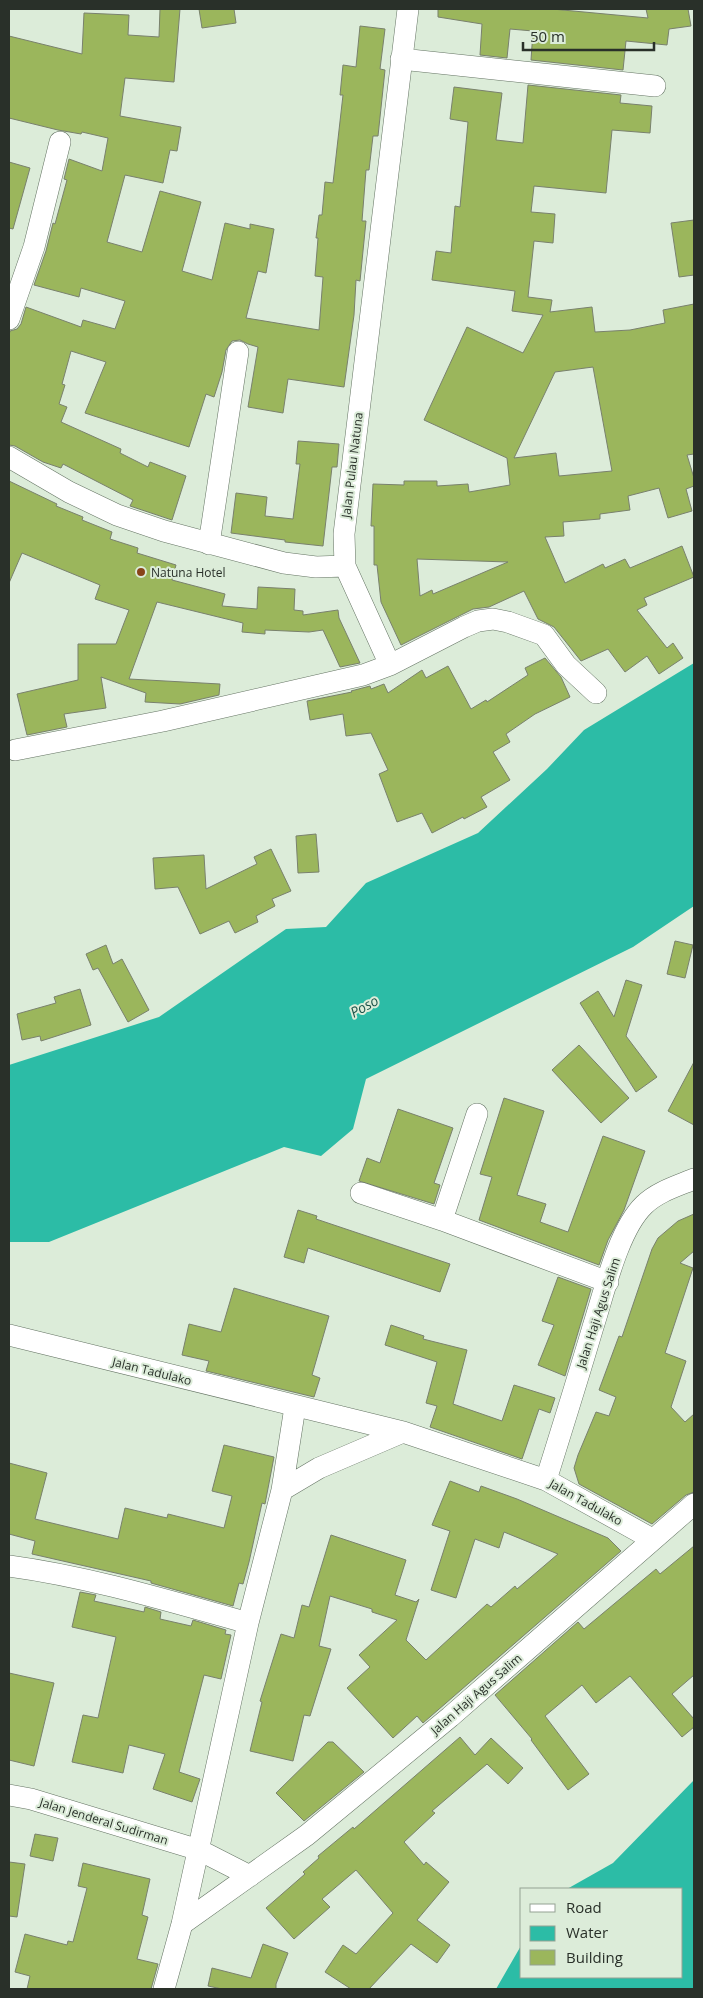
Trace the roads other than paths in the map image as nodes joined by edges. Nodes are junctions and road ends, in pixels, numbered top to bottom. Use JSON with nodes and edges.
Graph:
{"nodes":[{"id":1,"x":408,"y":9,"type":"edge"},
{"id":2,"x":401,"y":58,"type":"junction"},
{"id":3,"x":655,"y":86,"type":"dead end"},
{"id":4,"x":60,"y":142,"type":"dead end"},
{"id":5,"x":9,"y":319,"type":"edge"},
{"id":6,"x":238,"y":352,"type":"dead end"},
{"id":7,"x":9,"y":457,"type":"edge"},
{"id":8,"x":209,"y":544,"type":"junction"},
{"id":9,"x":345,"y":566,"type":"junction"},
{"id":10,"x":390,"y":665,"type":"junction"},
{"id":11,"x":596,"y":692,"type":"dead end"},
{"id":12,"x":15,"y":750,"type":"dead end"},
{"id":13,"x":477,"y":1114,"type":"dead end"},
{"id":14,"x":694,"y":1179,"type":"edge"},
{"id":15,"x":361,"y":1193,"type":"dead end"},
{"id":16,"x":442,"y":1220,"type":"junction"},
{"id":17,"x":608,"y":1282,"type":"junction"},
{"id":18,"x":9,"y":1335,"type":"edge"},
{"id":19,"x":295,"y":1407,"type":"junction"},
{"id":20,"x":403,"y":1432,"type":"junction"},
{"id":21,"x":546,"y":1480,"type":"junction"},
{"id":22,"x":282,"y":1490,"type":"junction"},
{"id":23,"x":694,"y":1504,"type":"edge"},
{"id":24,"x":652,"y":1539,"type":"junction"},
{"id":25,"x":9,"y":1566,"type":"edge"},
{"id":26,"x":248,"y":1623,"type":"junction"},
{"id":27,"x":9,"y":1795,"type":"edge"},
{"id":28,"x":199,"y":1850,"type":"junction"},
{"id":29,"x":250,"y":1876,"type":"junction"},
{"id":30,"x":182,"y":1924,"type":"junction"},
{"id":31,"x":164,"y":1989,"type":"edge"}],
"edges":[{"from":1,"to":2,"type":"street","name":"Jalan Pulau Natuna"},
{"from":2,"to":3,"type":"street"},
{"from":2,"to":9,"type":"street","name":"Jalan Pulau Natuna"},
{"from":4,"to":5,"type":"street"},
{"from":6,"to":8,"type":"street"},
{"from":7,"to":8,"type":"street"},
{"from":8,"to":9,"type":"street"},
{"from":9,"to":10,"type":"street"},
{"from":10,"to":11,"type":"street"},
{"from":10,"to":12,"type":"street"},
{"from":13,"to":16,"type":"street"},
{"from":14,"to":17,"type":"street","name":"Jalan Haji Agus Salim"},
{"from":15,"to":16,"type":"street"},
{"from":16,"to":17,"type":"street"},
{"from":17,"to":21,"type":"street","name":"Jalan Haji Agus Salim"},
{"from":18,"to":19,"type":"street","name":"Jalan Tadulako"},
{"from":19,"to":20,"type":"street","name":"Jalan Tadulako"},
{"from":19,"to":22,"type":"street"},
{"from":20,"to":21,"type":"street","name":"Jalan Tadulako"},
{"from":20,"to":22,"type":"street"},
{"from":21,"to":24,"type":"street","name":"Jalan Tadulako"},
{"from":22,"to":26,"type":"street"},
{"from":23,"to":24,"type":"street","name":"Jalan Haji Agus Salim"},
{"from":24,"to":29,"type":"street","name":"Jalan Haji Agus Salim"},
{"from":25,"to":26,"type":"street"},
{"from":26,"to":28,"type":"street"},
{"from":27,"to":28,"type":"street","name":"Jalan Jenderal Sudirman"},
{"from":28,"to":29,"type":"street","name":"Jalan Jenderal Sudirman"},
{"from":28,"to":30,"type":"street"},
{"from":29,"to":30,"type":"street","name":"Jalan Haji Agus Salim"},
{"from":30,"to":31,"type":"street"}]}
